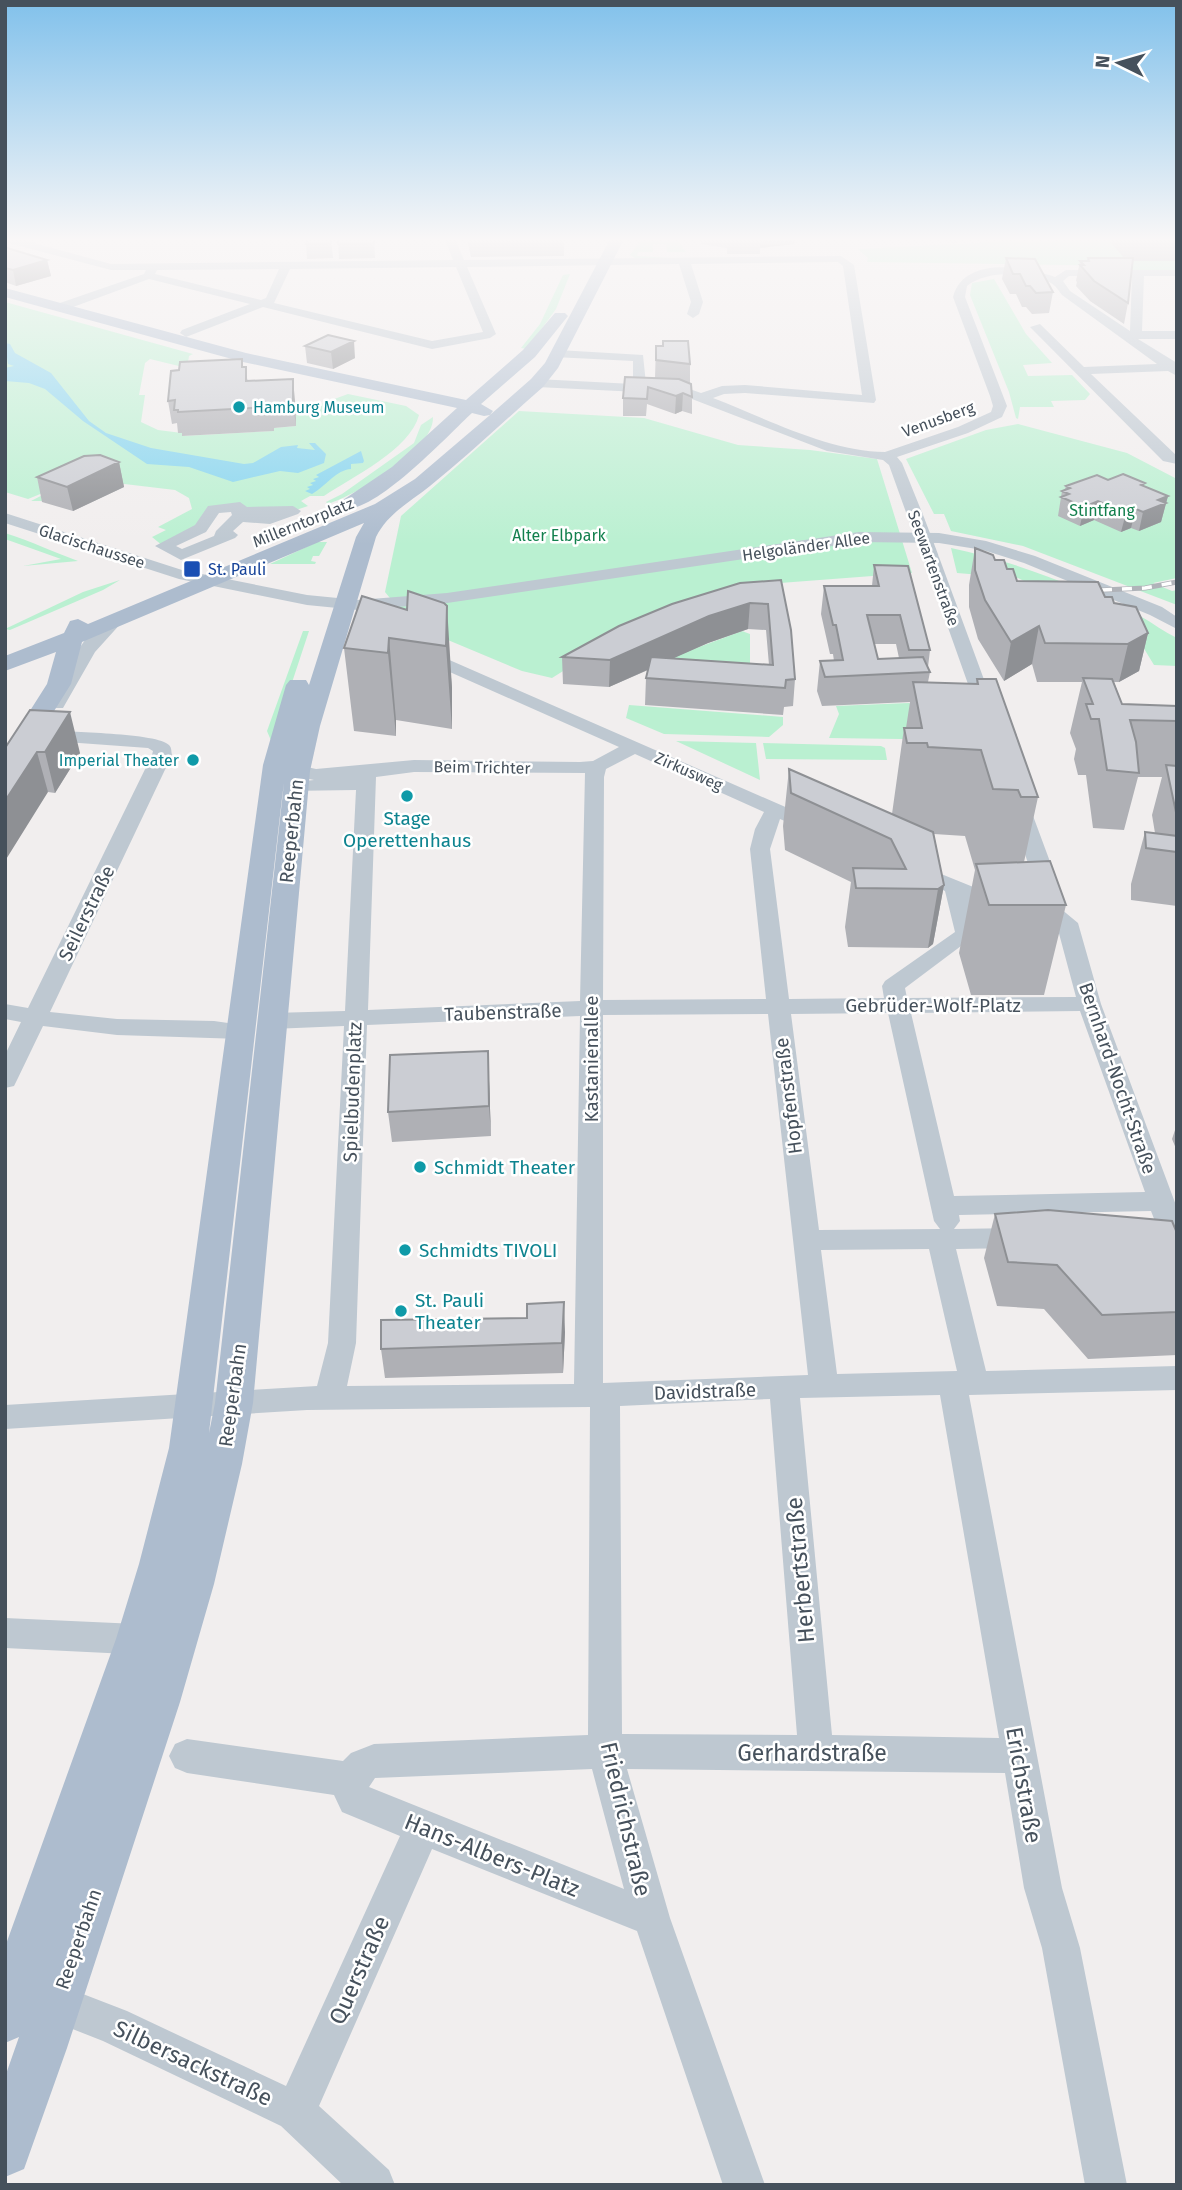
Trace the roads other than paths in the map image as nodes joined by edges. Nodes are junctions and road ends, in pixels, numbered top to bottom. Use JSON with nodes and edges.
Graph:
{"nodes":[{"id":1,"x":185,"y":341,"type":"edge"},
{"id":2,"x":416,"y":341,"type":"edge"},
{"id":3,"x":452,"y":341,"type":"edge"},
{"id":4,"x":542,"y":341,"type":"edge"},
{"id":5,"x":565,"y":341,"type":"edge"},
{"id":6,"x":859,"y":341,"type":"edge"},
{"id":7,"x":977,"y":341,"type":"edge"},
{"id":8,"x":1049,"y":341,"type":"edge"},
{"id":9,"x":1135,"y":341,"type":"edge"},
{"id":10,"x":534,"y":351,"type":"junction"},
{"id":11,"x":558,"y":354,"type":"junction"},
{"id":12,"x":1174,"y":369,"type":"edge"},
{"id":13,"x":1081,"y":371,"type":"junction"},
{"id":14,"x":537,"y":383,"type":"junction"},
{"id":15,"x":639,"y":388,"type":"junction"},
{"id":16,"x":703,"y":397,"type":"junction"},
{"id":17,"x":464,"y":411,"type":"junction"},
{"id":18,"x":495,"y":421,"type":"junction"},
{"id":19,"x":886,"y":456,"type":"junction"},
{"id":20,"x":1172,"y":459,"type":"edge"},
{"id":21,"x":385,"y":482,"type":"junction"},
{"id":22,"x":395,"y":502,"type":"junction"},
{"id":23,"x":358,"y":517,"type":"junction"},
{"id":24,"x":5,"y":518,"type":"edge"},
{"id":25,"x":163,"y":546,"type":"joint"},
{"id":26,"x":179,"y":574,"type":"junction"},
{"id":27,"x":204,"y":582,"type":"junction"},
{"id":28,"x":1156,"y":611,"type":"junction"},
{"id":29,"x":338,"y":612,"type":"junction"},
{"id":30,"x":108,"y":614,"type":"junction"},
{"id":31,"x":1177,"y":616,"type":"edge"},
{"id":32,"x":1177,"y":624,"type":"edge"},
{"id":33,"x":72,"y":638,"type":"junction"},
{"id":34,"x":402,"y":644,"type":"edge"},
{"id":35,"x":5,"y":645,"type":"edge"},
{"id":36,"x":5,"y":664,"type":"edge"},
{"id":37,"x":61,"y":674,"type":"junction"},
{"id":38,"x":31,"y":730,"type":"junction"},
{"id":39,"x":995,"y":735,"type":"edge"},
{"id":40,"x":66,"y":739,"type":"junction"},
{"id":41,"x":635,"y":747,"type":"junction"},
{"id":42,"x":597,"y":766,"type":"junction"},
{"id":43,"x":5,"y":770,"type":"edge"},
{"id":44,"x":366,"y":778,"type":"junction"},
{"id":45,"x":297,"y":779,"type":"junction"},
{"id":46,"x":1014,"y":790,"type":"edge"},
{"id":47,"x":775,"y":809,"type":"junction"},
{"id":48,"x":831,"y":834,"type":"edge"},
{"id":49,"x":888,"y":859,"type":"edge"},
{"id":50,"x":955,"y":888,"type":"junction"},
{"id":51,"x":1043,"y":904,"type":"junction"},
{"id":52,"x":966,"y":934,"type":"junction"},
{"id":53,"x":992,"y":934,"type":"edge"},
{"id":54,"x":1089,"y":1004,"type":"junction"},
{"id":55,"x":897,"y":1005,"type":"junction"},
{"id":56,"x":777,"y":1006,"type":"junction"},
{"id":57,"x":591,"y":1009,"type":"junction"},
{"id":58,"x":5,"y":1011,"type":"edge"},
{"id":59,"x":36,"y":1018,"type":"junction"},
{"id":60,"x":355,"y":1018,"type":"junction"},
{"id":61,"x":272,"y":1021,"type":"junction"},
{"id":62,"x":241,"y":1031,"type":"junction"},
{"id":63,"x":5,"y":1080,"type":"edge"},
{"id":64,"x":1160,"y":1201,"type":"junction"},
{"id":65,"x":943,"y":1222,"type":"junction"},
{"id":66,"x":1146,"y":1236,"type":"edge"},
{"id":67,"x":1048,"y":1238,"type":"edge"},
{"id":68,"x":806,"y":1240,"type":"junction"},
{"id":69,"x":1175,"y":1241,"type":"edge"},
{"id":70,"x":1177,"y":1378,"type":"edge"},
{"id":71,"x":963,"y":1382,"type":"junction"},
{"id":72,"x":824,"y":1386,"type":"junction"},
{"id":73,"x":784,"y":1387,"type":"junction"},
{"id":74,"x":596,"y":1395,"type":"junction"},
{"id":75,"x":329,"y":1399,"type":"junction"},
{"id":76,"x":214,"y":1404,"type":"junction"},
{"id":77,"x":5,"y":1417,"type":"edge"},
{"id":78,"x":5,"y":1633,"type":"edge"},
{"id":79,"x":137,"y":1639,"type":"junction"},
{"id":80,"x":166,"y":1676,"type":"junction"},
{"id":81,"x":816,"y":1752,"type":"junction"},
{"id":82,"x":605,"y":1753,"type":"junction"},
{"id":83,"x":187,"y":1756,"type":"dead end"},
{"id":84,"x":1019,"y":1756,"type":"junction"},
{"id":85,"x":352,"y":1779,"type":"junction"},
{"id":86,"x":423,"y":1827,"type":"junction"},
{"id":87,"x":650,"y":1918,"type":"junction"},
{"id":88,"x":18,"y":2011,"type":"edge"},
{"id":89,"x":295,"y":2112,"type":"junction"},
{"id":90,"x":5,"y":2150,"type":"edge"},
{"id":91,"x":374,"y":2185,"type":"edge"},
{"id":92,"x":744,"y":2185,"type":"edge"},
{"id":93,"x":1106,"y":2185,"type":"edge"}],
"edges":[{"from":1,"to":17,"type":"main road"},
{"from":2,"to":3,"type":"street"},
{"from":4,"to":10,"type":"main road"},
{"from":5,"to":11,"type":"main road"},
{"from":6,"to":16,"type":"street"},
{"from":7,"to":19,"type":"street","name":"Venusberg"},
{"from":8,"to":13,"type":"street"},
{"from":9,"to":12,"type":"street"},
{"from":10,"to":14,"type":"main road"},
{"from":10,"to":17,"type":"main road"},
{"from":11,"to":14,"type":"main road"},
{"from":11,"to":15,"type":"street"},
{"from":12,"to":13,"type":"street"},
{"from":13,"to":20,"type":"street"},
{"from":14,"to":15,"type":"street"},
{"from":14,"to":18,"type":"main road"},
{"from":15,"to":16,"type":"street"},
{"from":16,"to":19,"type":"street"},
{"from":17,"to":18,"type":"main road"},
{"from":17,"to":21,"type":"main road"},
{"from":18,"to":22,"type":"main road"},
{"from":19,"to":39,"type":"street","name":"Seewartenstraße","bridge":true},
{"from":21,"to":23,"type":"main road","name":"Millerntorplatz"},
{"from":21,"to":26,"type":"main road","name":"Millerntorplatz"},
{"from":22,"to":23,"type":"main road","name":"Millerntorplatz"},
{"from":22,"to":29,"type":"main road","name":"Millerntorplatz"},
{"from":23,"to":27,"type":"main road","name":"Millerntorplatz"},
{"from":23,"to":29,"type":"main road","name":"Millerntorplatz"},
{"from":24,"to":26,"type":"street","name":"Glacischaussee"},
{"from":25,"to":25,"type":"street"},
{"from":26,"to":27,"type":"street"},
{"from":26,"to":30,"type":"main road","name":"Millerntorplatz"},
{"from":27,"to":29,"type":"street"},
{"from":27,"to":30,"type":"main road","name":"Millerntorplatz"},
{"from":28,"to":29,"type":"street","name":"Helgoländer Allee"},
{"from":28,"to":31,"type":"street","name":"Helgoländer Allee"},
{"from":28,"to":32,"type":"street","name":"Helgoländer Allee"},
{"from":29,"to":45,"type":"main road","name":"Reeperbahn"},
{"from":29,"to":62,"type":"main road","name":"Reeperbahn"},
{"from":30,"to":33,"type":"main road"},
{"from":30,"to":35,"type":"main road"},
{"from":30,"to":40,"type":"street"},
{"from":33,"to":36,"type":"main road"},
{"from":33,"to":37,"type":"main road"},
{"from":34,"to":41,"type":"street","name":"Zirkusweg"},
{"from":36,"to":37,"type":"main road"},
{"from":37,"to":38,"type":"main road"},
{"from":38,"to":40,"type":"street"},
{"from":38,"to":43,"type":"main road"},
{"from":40,"to":59,"type":"street","name":"Seilerstraße"},
{"from":41,"to":42,"type":"street"},
{"from":41,"to":47,"type":"street","name":"Zirkusweg"},
{"from":42,"to":44,"type":"street","name":"Beim Trichter"},
{"from":42,"to":57,"type":"street","name":"Kastanienallee"},
{"from":44,"to":45,"type":"street","name":"Beim Trichter"},
{"from":44,"to":60,"type":"street","name":"Spielbudenplatz"},
{"from":45,"to":61,"type":"main road","name":"Reeperbahn"},
{"from":46,"to":51,"type":"street"},
{"from":47,"to":48,"type":"street","name":"Zirkusweg"},
{"from":47,"to":56,"type":"street","name":"Hopfenstraße"},
{"from":49,"to":50,"type":"street"},
{"from":50,"to":51,"type":"street"},
{"from":50,"to":52,"type":"street"},
{"from":51,"to":54,"type":"street","name":"Bernhard-Nocht-Straße"},
{"from":52,"to":53,"type":"street"},
{"from":52,"to":55,"type":"street"},
{"from":54,"to":55,"type":"street","name":"Gebrüder-Wolf-Platz"},
{"from":54,"to":64,"type":"street","name":"Bernhard-Nocht-Straße"},
{"from":55,"to":56,"type":"street","name":"Gebrüder-Wolf-Platz"},
{"from":55,"to":65,"type":"street","name":"Erichstraße"},
{"from":56,"to":57,"type":"street","name":"Taubenstraße"},
{"from":56,"to":68,"type":"street","name":"Hopfenstraße"},
{"from":57,"to":60,"type":"street","name":"Taubenstraße"},
{"from":57,"to":74,"type":"street","name":"Kastanienallee"},
{"from":58,"to":59,"type":"street"},
{"from":59,"to":62,"type":"street"},
{"from":59,"to":63,"type":"street","name":"Seilerstraße"},
{"from":60,"to":61,"type":"street","name":"Taubenstraße"},
{"from":60,"to":75,"type":"street","name":"Spielbudenplatz"},
{"from":61,"to":76,"type":"main road","name":"Reeperbahn"},
{"from":62,"to":76,"type":"main road","name":"Reeperbahn"},
{"from":64,"to":65,"type":"street"},
{"from":64,"to":69,"type":"street","name":"Bernhard-Nocht-Straße"},
{"from":65,"to":67,"type":"street"},
{"from":65,"to":68,"type":"street"},
{"from":65,"to":71,"type":"street","name":"Erichstraße"},
{"from":66,"to":69,"type":"street"},
{"from":68,"to":72,"type":"street","name":"Hopfenstraße"},
{"from":70,"to":71,"type":"street","name":"Davidstraße"},
{"from":71,"to":72,"type":"street","name":"Davidstraße"},
{"from":71,"to":84,"type":"street","name":"Erichstraße"},
{"from":72,"to":73,"type":"street","name":"Davidstraße"},
{"from":73,"to":74,"type":"street","name":"Davidstraße"},
{"from":73,"to":81,"type":"street","name":"Herbertstraße"},
{"from":74,"to":75,"type":"street","name":"Davidstraße"},
{"from":74,"to":82,"type":"street","name":"Friedrichstraße"},
{"from":75,"to":76,"type":"street","name":"Davidstraße"},
{"from":76,"to":77,"type":"street","name":"Davidstraße"},
{"from":76,"to":79,"type":"main road","name":"Reeperbahn"},
{"from":76,"to":80,"type":"main road","name":"Reeperbahn"},
{"from":78,"to":79,"type":"street"},
{"from":79,"to":80,"type":"street"},
{"from":79,"to":88,"type":"main road","name":"Reeperbahn"},
{"from":80,"to":88,"type":"main road","name":"Reeperbahn"},
{"from":81,"to":82,"type":"street","name":"Gerhardstraße"},
{"from":81,"to":84,"type":"street","name":"Gerhardstraße"},
{"from":82,"to":85,"type":"street"},
{"from":82,"to":87,"type":"street","name":"Friedrichstraße"},
{"from":83,"to":85,"type":"street"},
{"from":84,"to":93,"type":"street","name":"Erichstraße"},
{"from":85,"to":86,"type":"street","name":"Hans-Albers-Platz"},
{"from":86,"to":87,"type":"street","name":"Hans-Albers-Platz"},
{"from":86,"to":89,"type":"street","name":"Querstraße"},
{"from":87,"to":92,"type":"street","name":"Friedrichstraße"},
{"from":88,"to":89,"type":"street","name":"Silbersackstraße"},
{"from":88,"to":90,"type":"main road","name":"Reeperbahn"},
{"from":89,"to":91,"type":"street","name":"Silbersackstraße"}]}
